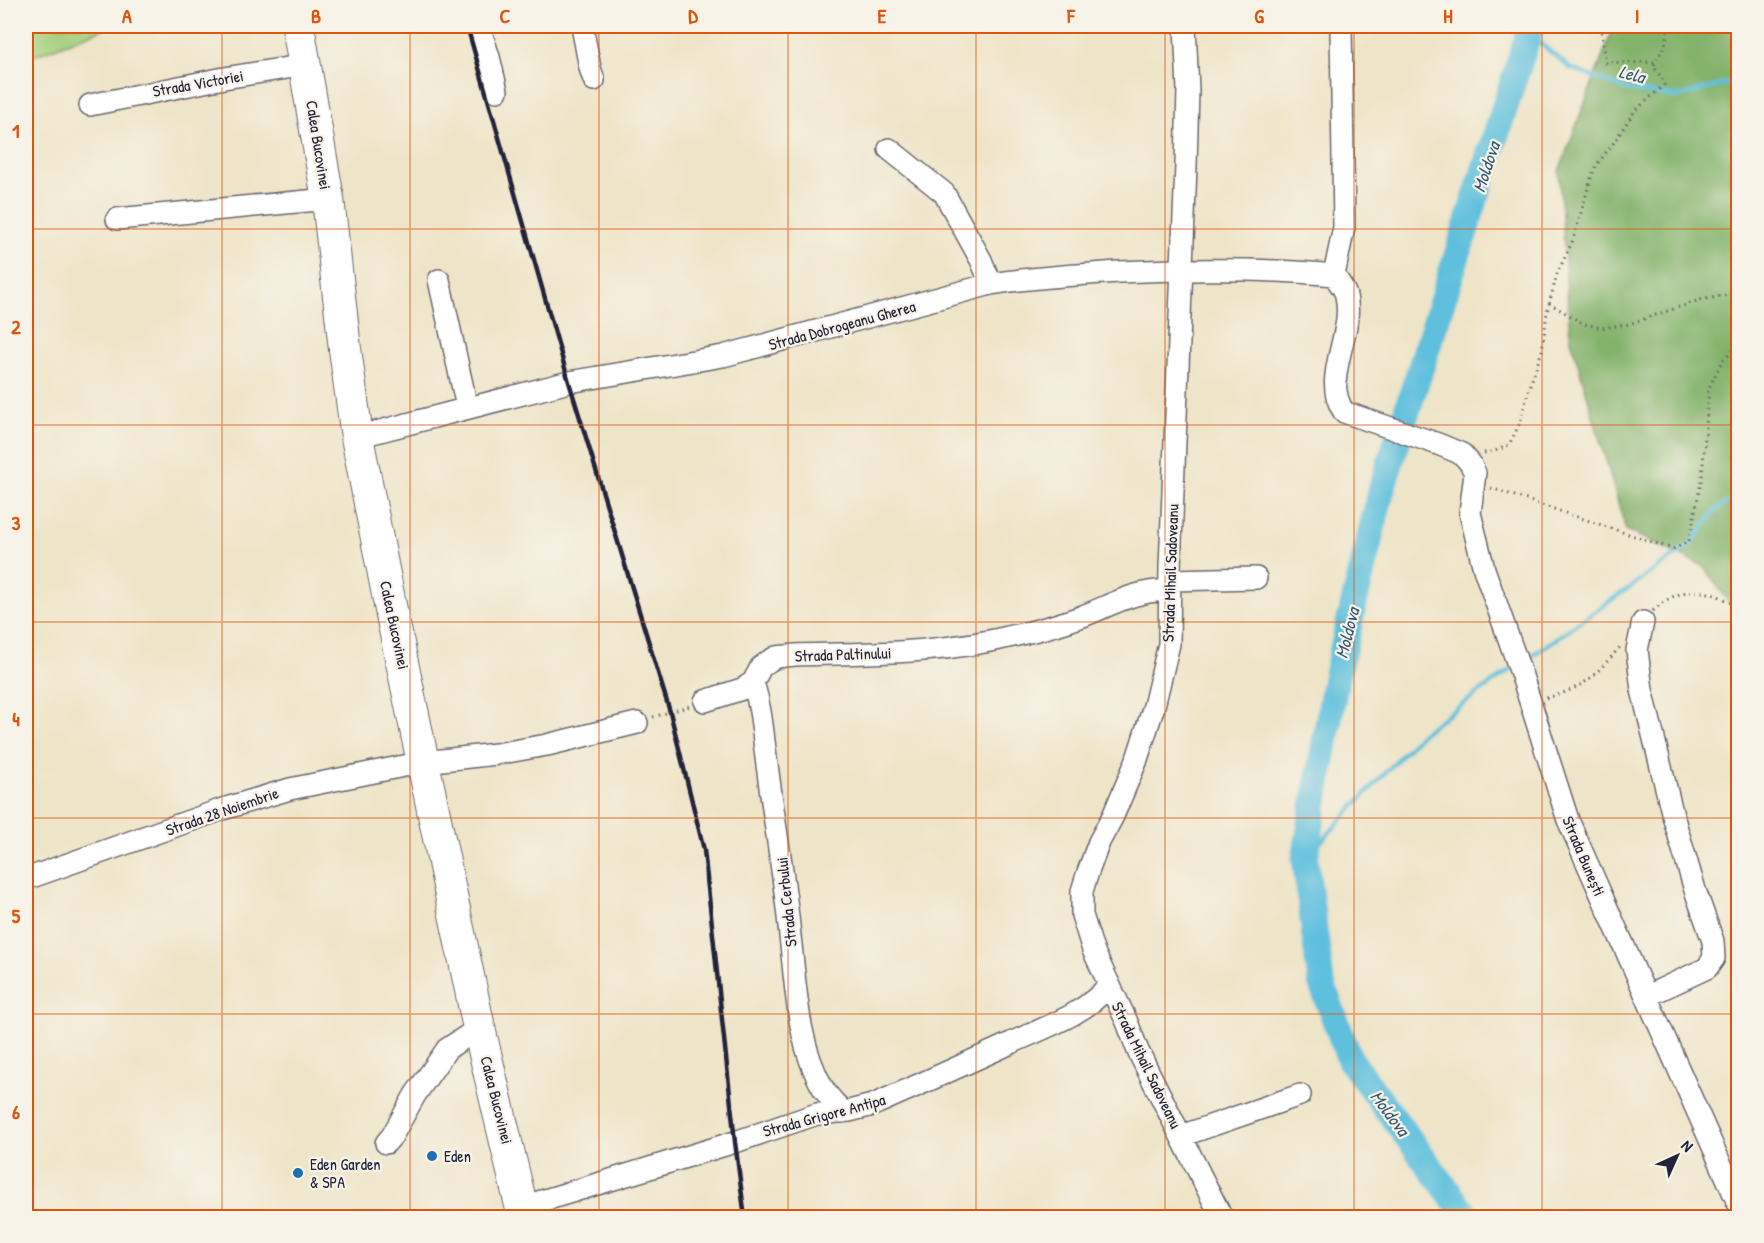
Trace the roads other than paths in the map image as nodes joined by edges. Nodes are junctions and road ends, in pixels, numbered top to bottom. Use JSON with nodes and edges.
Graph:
{"nodes":[{"id":1,"x":298,"y":26,"type":"edge"},
{"id":2,"x":479,"y":26,"type":"edge"},
{"id":3,"x":582,"y":26,"type":"edge"},
{"id":4,"x":1185,"y":26,"type":"edge"},
{"id":5,"x":1341,"y":26,"type":"edge"},
{"id":6,"x":306,"y":65,"type":"junction"},
{"id":7,"x":594,"y":80,"type":"dead end"},
{"id":8,"x":497,"y":91,"type":"dead end"},
{"id":9,"x":90,"y":105,"type":"dead end"},
{"id":10,"x":889,"y":149,"type":"dead end"},
{"id":11,"x":328,"y":199,"type":"junction"},
{"id":12,"x":117,"y":219,"type":"dead end"},
{"id":13,"x":1182,"y":269,"type":"junction"},
{"id":14,"x":1334,"y":276,"type":"junction"},
{"id":15,"x":439,"y":280,"type":"dead end"},
{"id":16,"x":991,"y":284,"type":"junction"},
{"id":17,"x":467,"y":407,"type":"junction"},
{"id":18,"x":357,"y":437,"type":"junction"},
{"id":19,"x":1256,"y":578,"type":"dead end"},
{"id":20,"x":1169,"y":585,"type":"junction"},
{"id":21,"x":1643,"y":622,"type":"dead end"},
{"id":22,"x":753,"y":682,"type":"junction"},
{"id":23,"x":705,"y":701,"type":"road end"},
{"id":24,"x":637,"y":723,"type":"road end"},
{"id":25,"x":424,"y":762,"type":"junction"},
{"id":26,"x":26,"y":879,"type":"edge"},
{"id":27,"x":1108,"y":986,"type":"junction"},
{"id":28,"x":1647,"y":996,"type":"junction"},
{"id":29,"x":479,"y":1028,"type":"junction"},
{"id":30,"x":1300,"y":1095,"type":"dead end"},
{"id":31,"x":843,"y":1112,"type":"junction"},
{"id":32,"x":1181,"y":1136,"type":"junction"},
{"id":33,"x":386,"y":1143,"type":"dead end"},
{"id":34,"x":1738,"y":1203,"type":"edge"},
{"id":35,"x":524,"y":1212,"type":"edge"},
{"id":36,"x":1222,"y":1218,"type":"edge"}],
"edges":[{"from":1,"to":6,"type":"highway","name":"Calea Bucovinei"},
{"from":2,"to":8,"type":"street"},
{"from":3,"to":7,"type":"street"},
{"from":4,"to":13,"type":"street","name":"Strada Mihail Sadoveanu"},
{"from":5,"to":14,"type":"street"},
{"from":6,"to":9,"type":"street","name":"Strada Victoriei"},
{"from":6,"to":11,"type":"highway","name":"Calea Bucovinei"},
{"from":10,"to":16,"type":"street"},
{"from":11,"to":12,"type":"street"},
{"from":11,"to":18,"type":"highway","name":"Calea Bucovinei"},
{"from":13,"to":14,"type":"street","name":"Strada Dobrogeanu Gherea"},
{"from":13,"to":16,"type":"street","name":"Strada Dobrogeanu Gherea"},
{"from":13,"to":20,"type":"street","name":"Strada Mihail Sadoveanu"},
{"from":14,"to":28,"type":"street","name":"Strada Bunești"},
{"from":15,"to":17,"type":"street"},
{"from":16,"to":17,"type":"street","name":"Strada Dobrogeanu Gherea"},
{"from":17,"to":18,"type":"street","name":"Strada Dobrogeanu Gherea"},
{"from":18,"to":25,"type":"highway","name":"Calea Bucovinei"},
{"from":19,"to":20,"type":"street","name":"Strada Paltinului"},
{"from":20,"to":22,"type":"street","name":"Strada Paltinului"},
{"from":20,"to":27,"type":"street","name":"Strada Mihail Sadoveanu"},
{"from":21,"to":28,"type":"street"},
{"from":22,"to":23,"type":"street","name":"Strada Paltinului"},
{"from":22,"to":31,"type":"street","name":"Strada Cerbului"},
{"from":24,"to":25,"type":"street"},
{"from":25,"to":26,"type":"street","name":"Strada 28 Noiembrie"},
{"from":25,"to":29,"type":"highway","name":"Calea Bucovinei"},
{"from":27,"to":31,"type":"street","name":"Strada Grigore Antipa"},
{"from":27,"to":32,"type":"street","name":"Strada Mihail Sadoveanu"},
{"from":28,"to":34,"type":"street","name":"Strada Bunești"},
{"from":29,"to":33,"type":"street"},
{"from":29,"to":35,"type":"highway","name":"Calea Bucovinei"},
{"from":30,"to":32,"type":"street"},
{"from":31,"to":35,"type":"street","name":"Strada Grigore Antipa"},
{"from":32,"to":36,"type":"street","name":"Strada Mihail Sadoveanu"}]}
